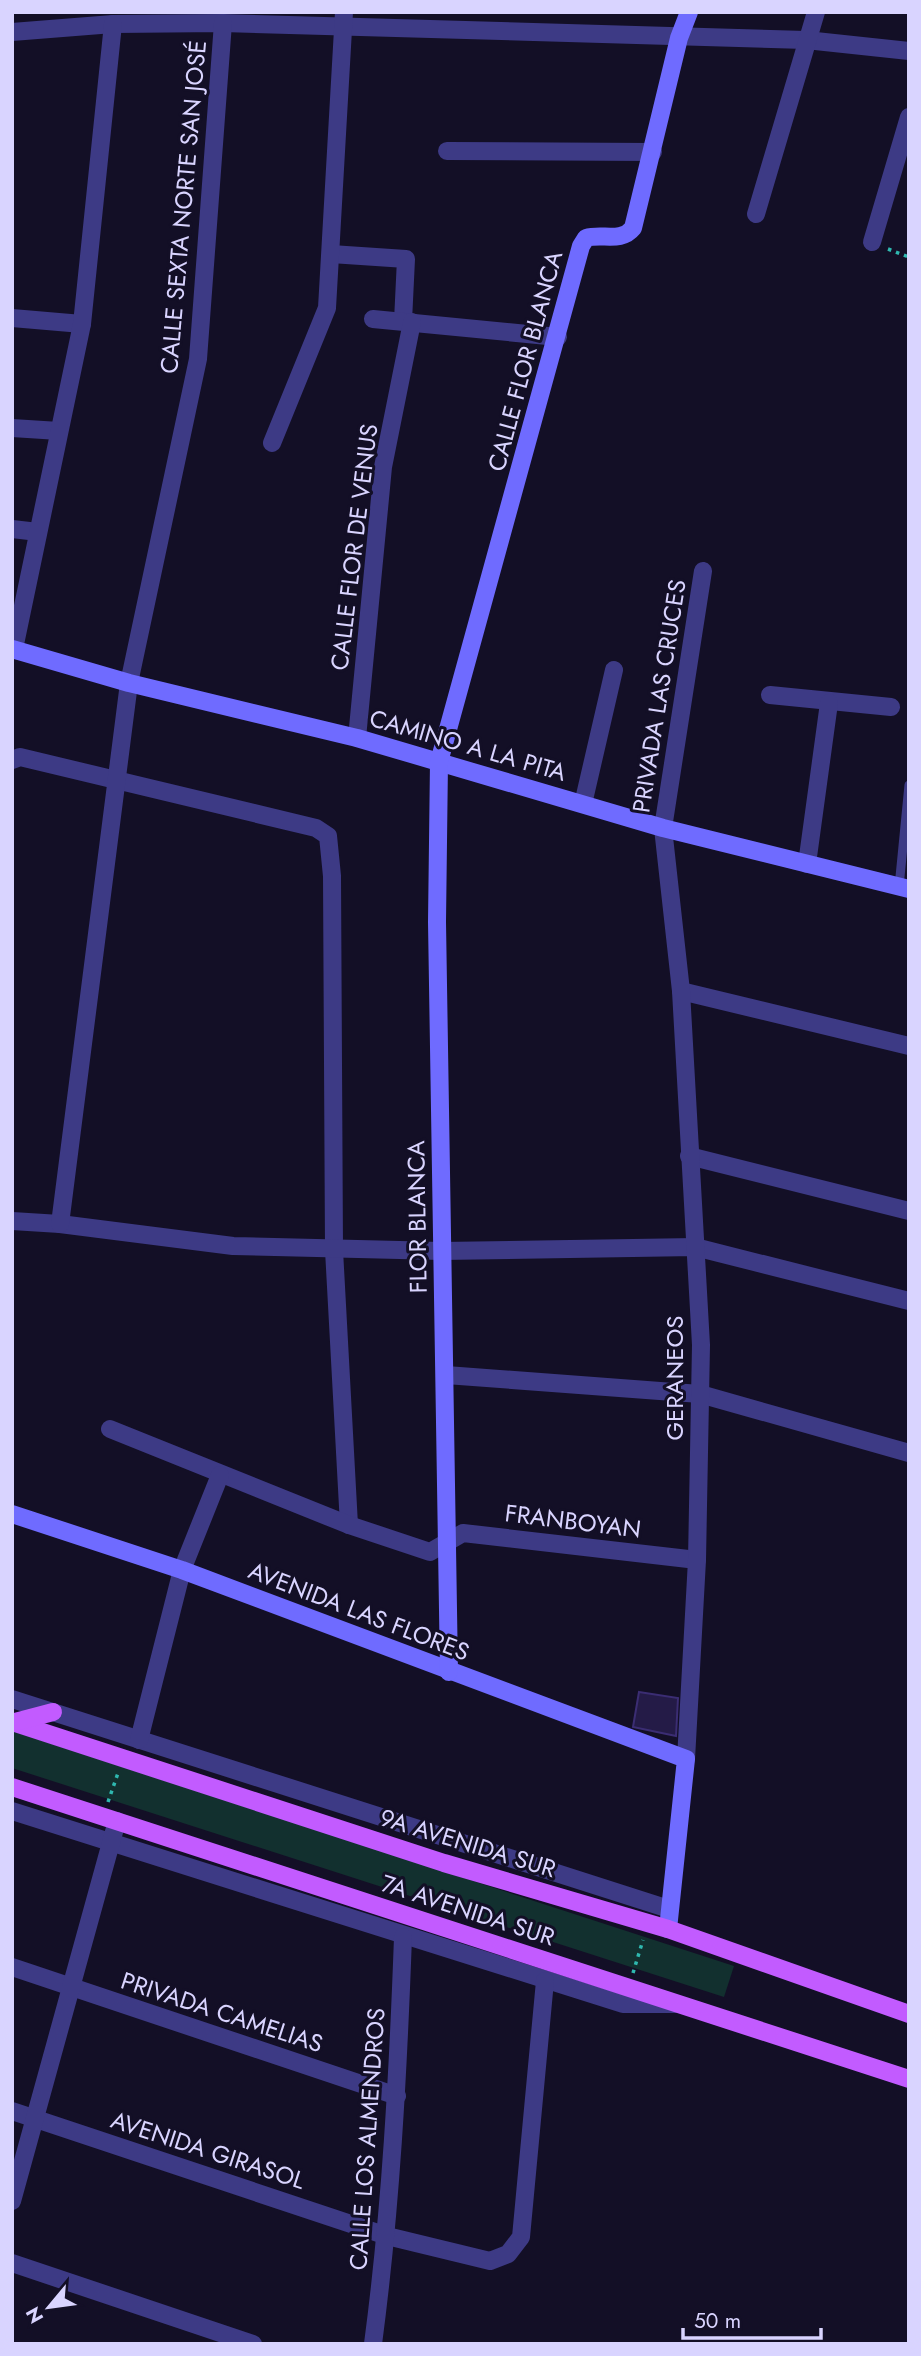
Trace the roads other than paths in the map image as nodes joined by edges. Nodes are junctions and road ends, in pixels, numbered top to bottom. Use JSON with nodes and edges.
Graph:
{"nodes":[{"id":1,"x":689,"y":12,"type":"edge"},
{"id":2,"x":816,"y":12,"type":"edge"},
{"id":3,"x":344,"y":20,"type":"edge"},
{"id":4,"x":223,"y":23,"type":"junction"},
{"id":5,"x":113,"y":24,"type":"junction"},
{"id":6,"x":12,"y":32,"type":"edge"},
{"id":7,"x":679,"y":38,"type":"junction"},
{"id":8,"x":806,"y":40,"type":"junction"},
{"id":9,"x":909,"y":51,"type":"edge"},
{"id":10,"x":909,"y":117,"type":"edge"},
{"id":11,"x":447,"y":152,"type":"dead end"},
{"id":12,"x":653,"y":152,"type":"junction"},
{"id":13,"x":902,"y":164,"type":"edge"},
{"id":14,"x":756,"y":214,"type":"dead end"},
{"id":15,"x":872,"y":242,"type":"dead end"},
{"id":16,"x":331,"y":254,"type":"junction"},
{"id":17,"x":12,"y":318,"type":"edge"},
{"id":18,"x":373,"y":319,"type":"dead end"},
{"id":19,"x":408,"y":321,"type":"junction"},
{"id":20,"x":82,"y":324,"type":"junction"},
{"id":21,"x":558,"y":337,"type":"junction"},
{"id":22,"x":12,"y":428,"type":"edge"},
{"id":23,"x":59,"y":431,"type":"junction"},
{"id":24,"x":272,"y":443,"type":"dead end"},
{"id":25,"x":12,"y":529,"type":"edge"},
{"id":26,"x":38,"y":532,"type":"junction"},
{"id":27,"x":703,"y":570,"type":"dead end"},
{"id":28,"x":13,"y":649,"type":"edge"},
{"id":29,"x":614,"y":670,"type":"dead end"},
{"id":30,"x":129,"y":683,"type":"junction"},
{"id":31,"x":770,"y":695,"type":"dead end"},
{"id":32,"x":829,"y":703,"type":"junction"},
{"id":33,"x":891,"y":707,"type":"dead end"},
{"id":34,"x":357,"y":738,"type":"junction"},
{"id":35,"x":12,"y":760,"type":"edge"},
{"id":36,"x":439,"y":762,"type":"junction"},
{"id":37,"x":115,"y":779,"type":"junction"},
{"id":38,"x":909,"y":785,"type":"edge"},
{"id":39,"x":583,"y":804,"type":"junction"},
{"id":40,"x":663,"y":828,"type":"junction"},
{"id":41,"x":807,"y":864,"type":"junction"},
{"id":42,"x":904,"y":888,"type":"edge"},
{"id":43,"x":681,"y":991,"type":"junction"},
{"id":44,"x":909,"y":1046,"type":"edge"},
{"id":45,"x":689,"y":1156,"type":"junction"},
{"id":46,"x":909,"y":1211,"type":"edge"},
{"id":47,"x":12,"y":1222,"type":"edge"},
{"id":48,"x":60,"y":1224,"type":"junction"},
{"id":49,"x":695,"y":1247,"type":"junction"},
{"id":50,"x":334,"y":1250,"type":"junction"},
{"id":51,"x":441,"y":1251,"type":"junction"},
{"id":52,"x":909,"y":1301,"type":"edge"},
{"id":53,"x":446,"y":1375,"type":"junction"},
{"id":54,"x":700,"y":1394,"type":"junction"},
{"id":55,"x":110,"y":1429,"type":"dead end"},
{"id":56,"x":909,"y":1453,"type":"edge"},
{"id":57,"x":219,"y":1475,"type":"junction"},
{"id":58,"x":12,"y":1514,"type":"edge"},
{"id":59,"x":349,"y":1525,"type":"junction"},
{"id":60,"x":447,"y":1543,"type":"junction"},
{"id":61,"x":697,"y":1560,"type":"junction"},
{"id":62,"x":182,"y":1570,"type":"junction"},
{"id":63,"x":449,"y":1672,"type":"junction"},
{"id":64,"x":12,"y":1699,"type":"edge"},
{"id":65,"x":53,"y":1712,"type":"junction"},
{"id":66,"x":13,"y":1722,"type":"edge"},
{"id":67,"x":139,"y":1741,"type":"junction"},
{"id":68,"x":686,"y":1759,"type":"junction"},
{"id":69,"x":12,"y":1787,"type":"edge"},
{"id":70,"x":12,"y":1811,"type":"edge"},
{"id":71,"x":110,"y":1819,"type":"junction"},
{"id":72,"x":110,"y":1844,"type":"junction"},
{"id":73,"x":669,"y":1909,"type":"junction"},
{"id":74,"x":668,"y":1928,"type":"junction"},
{"id":75,"x":403,"y":1937,"type":"junction"},
{"id":76,"x":12,"y":1967,"type":"edge"},
{"id":77,"x":545,"y":1981,"type":"junction"},
{"id":78,"x":72,"y":1989,"type":"junction"},
{"id":79,"x":683,"y":2004,"type":"junction"},
{"id":80,"x":909,"y":2014,"type":"edge"},
{"id":81,"x":909,"y":2079,"type":"edge"},
{"id":82,"x":397,"y":2096,"type":"junction"},
{"id":83,"x":12,"y":2111,"type":"edge"},
{"id":84,"x":34,"y":2118,"type":"junction"},
{"id":85,"x":12,"y":2201,"type":"edge"},
{"id":86,"x":387,"y":2236,"type":"junction"},
{"id":87,"x":12,"y":2263,"type":"edge"},
{"id":88,"x":253,"y":2344,"type":"edge"},
{"id":89,"x":373,"y":2344,"type":"edge"}],
"edges":[{"from":1,"to":7,"type":"street","name":"CALLE FLOR BLANCA"},
{"from":2,"to":8,"type":"street"},
{"from":3,"to":4,"type":"street"},
{"from":3,"to":7,"type":"street"},
{"from":3,"to":16,"type":"street"},
{"from":4,"to":5,"type":"street"},
{"from":4,"to":30,"type":"street","name":"CALLE SEXTA NORTE SAN JOSÉ"},
{"from":5,"to":6,"type":"street"},
{"from":5,"to":20,"type":"street"},
{"from":7,"to":8,"type":"street"},
{"from":7,"to":12,"type":"street","name":"CALLE FLOR BLANCA"},
{"from":8,"to":9,"type":"street"},
{"from":8,"to":14,"type":"street"},
{"from":10,"to":13,"type":"street"},
{"from":11,"to":12,"type":"street"},
{"from":12,"to":21,"type":"street","name":"CALLE FLOR BLANCA"},
{"from":13,"to":15,"type":"street"},
{"from":16,"to":19,"type":"street","name":"CALLE FLOR DE VENUS"},
{"from":16,"to":24,"type":"street"},
{"from":17,"to":20,"type":"street"},
{"from":18,"to":19,"type":"street"},
{"from":19,"to":21,"type":"street"},
{"from":19,"to":34,"type":"street","name":"CALLE FLOR DE VENUS"},
{"from":20,"to":23,"type":"street"},
{"from":21,"to":36,"type":"street","name":"CALLE FLOR BLANCA"},
{"from":22,"to":23,"type":"street"},
{"from":23,"to":26,"type":"street"},
{"from":25,"to":26,"type":"street"},
{"from":26,"to":28,"type":"street"},
{"from":27,"to":40,"type":"street","name":"PRIVADA LAS CRUCES"},
{"from":28,"to":30,"type":"street","name":"CAMINO A LA PITA"},
{"from":29,"to":39,"type":"street"},
{"from":30,"to":34,"type":"street","name":"CAMINO A LA PITA"},
{"from":30,"to":37,"type":"street","name":"CALLE SEXTA NORTE SAN JOSÉ"},
{"from":31,"to":32,"type":"street"},
{"from":32,"to":33,"type":"street"},
{"from":32,"to":41,"type":"street"},
{"from":34,"to":36,"type":"street","name":"CAMINO A LA PITA"},
{"from":35,"to":37,"type":"street"},
{"from":36,"to":39,"type":"street","name":"CAMINO A LA PITA"},
{"from":36,"to":51,"type":"street","name":"FLOR BLANCA"},
{"from":37,"to":48,"type":"street","name":"CALLE SEXTA NORTE SAN JOSÉ"},
{"from":37,"to":50,"type":"street"},
{"from":38,"to":42,"type":"lane"},
{"from":39,"to":40,"type":"street","name":"CAMINO A LA PITA"},
{"from":40,"to":41,"type":"street","name":"CAMINO A LA PITA"},
{"from":40,"to":43,"type":"street","name":"GERANEOS"},
{"from":41,"to":42,"type":"street","name":"CAMINO A LA PITA"},
{"from":43,"to":44,"type":"street"},
{"from":43,"to":45,"type":"street","name":"GERANEOS"},
{"from":45,"to":46,"type":"street"},
{"from":45,"to":49,"type":"street","name":"GERANEOS"},
{"from":47,"to":48,"type":"street"},
{"from":48,"to":50,"type":"street"},
{"from":49,"to":51,"type":"street"},
{"from":49,"to":52,"type":"street"},
{"from":49,"to":54,"type":"street","name":"GERANEOS"},
{"from":50,"to":51,"type":"street"},
{"from":50,"to":59,"type":"street"},
{"from":51,"to":53,"type":"street","name":"FLOR BLANCA"},
{"from":53,"to":54,"type":"street"},
{"from":53,"to":60,"type":"street","name":"FLOR BLANCA"},
{"from":54,"to":56,"type":"street"},
{"from":54,"to":61,"type":"street","name":"GERANEOS"},
{"from":55,"to":57,"type":"street","name":"FRANBOYAN"},
{"from":57,"to":59,"type":"street","name":"FRANBOYAN"},
{"from":57,"to":62,"type":"street"},
{"from":58,"to":62,"type":"street","name":"AVENIDA LAS FLORES"},
{"from":59,"to":60,"type":"street","name":"FRANBOYAN"},
{"from":60,"to":61,"type":"street","name":"FRANBOYAN"},
{"from":60,"to":63,"type":"street","name":"FLOR BLANCA"},
{"from":61,"to":68,"type":"street","name":"GERANEOS"},
{"from":62,"to":63,"type":"street","name":"AVENIDA LAS FLORES"},
{"from":62,"to":67,"type":"street"},
{"from":63,"to":68,"type":"street","name":"AVENIDA LAS FLORES"},
{"from":64,"to":65,"type":"street"},
{"from":65,"to":66,"type":"main road"},
{"from":65,"to":67,"type":"street"},
{"from":66,"to":74,"type":"main road","name":"9A AVENIDA SUR"},
{"from":67,"to":73,"type":"street"},
{"from":68,"to":73,"type":"street","name":"GERANEOS"},
{"from":69,"to":71,"type":"main road","name":"7A AVENIDA SUR"},
{"from":70,"to":72,"type":"street"},
{"from":71,"to":72,"type":"street"},
{"from":71,"to":79,"type":"main road","name":"7A AVENIDA SUR"},
{"from":72,"to":75,"type":"street"},
{"from":72,"to":78,"type":"street"},
{"from":73,"to":74,"type":"street","name":"GERANEOS"},
{"from":74,"to":80,"type":"main road","name":"9A AVENIDA SUR"},
{"from":75,"to":77,"type":"street"},
{"from":75,"to":82,"type":"street","name":"CALLE LOS ALMENDROS"},
{"from":76,"to":78,"type":"street","name":"PRIVADA CAMELIAS"},
{"from":77,"to":79,"type":"street"},
{"from":77,"to":86,"type":"street","name":"AVENIDA GIRASOL"},
{"from":78,"to":82,"type":"street","name":"PRIVADA CAMELIAS"},
{"from":78,"to":84,"type":"street"},
{"from":79,"to":81,"type":"main road","name":"7A AVENIDA SUR"},
{"from":82,"to":86,"type":"street","name":"CALLE LOS ALMENDROS"},
{"from":83,"to":84,"type":"street","name":"AVENIDA GIRASOL"},
{"from":84,"to":85,"type":"street"},
{"from":84,"to":86,"type":"street","name":"AVENIDA GIRASOL"},
{"from":86,"to":89,"type":"street","name":"CALLE LOS ALMENDROS"},
{"from":87,"to":88,"type":"street"}]}
